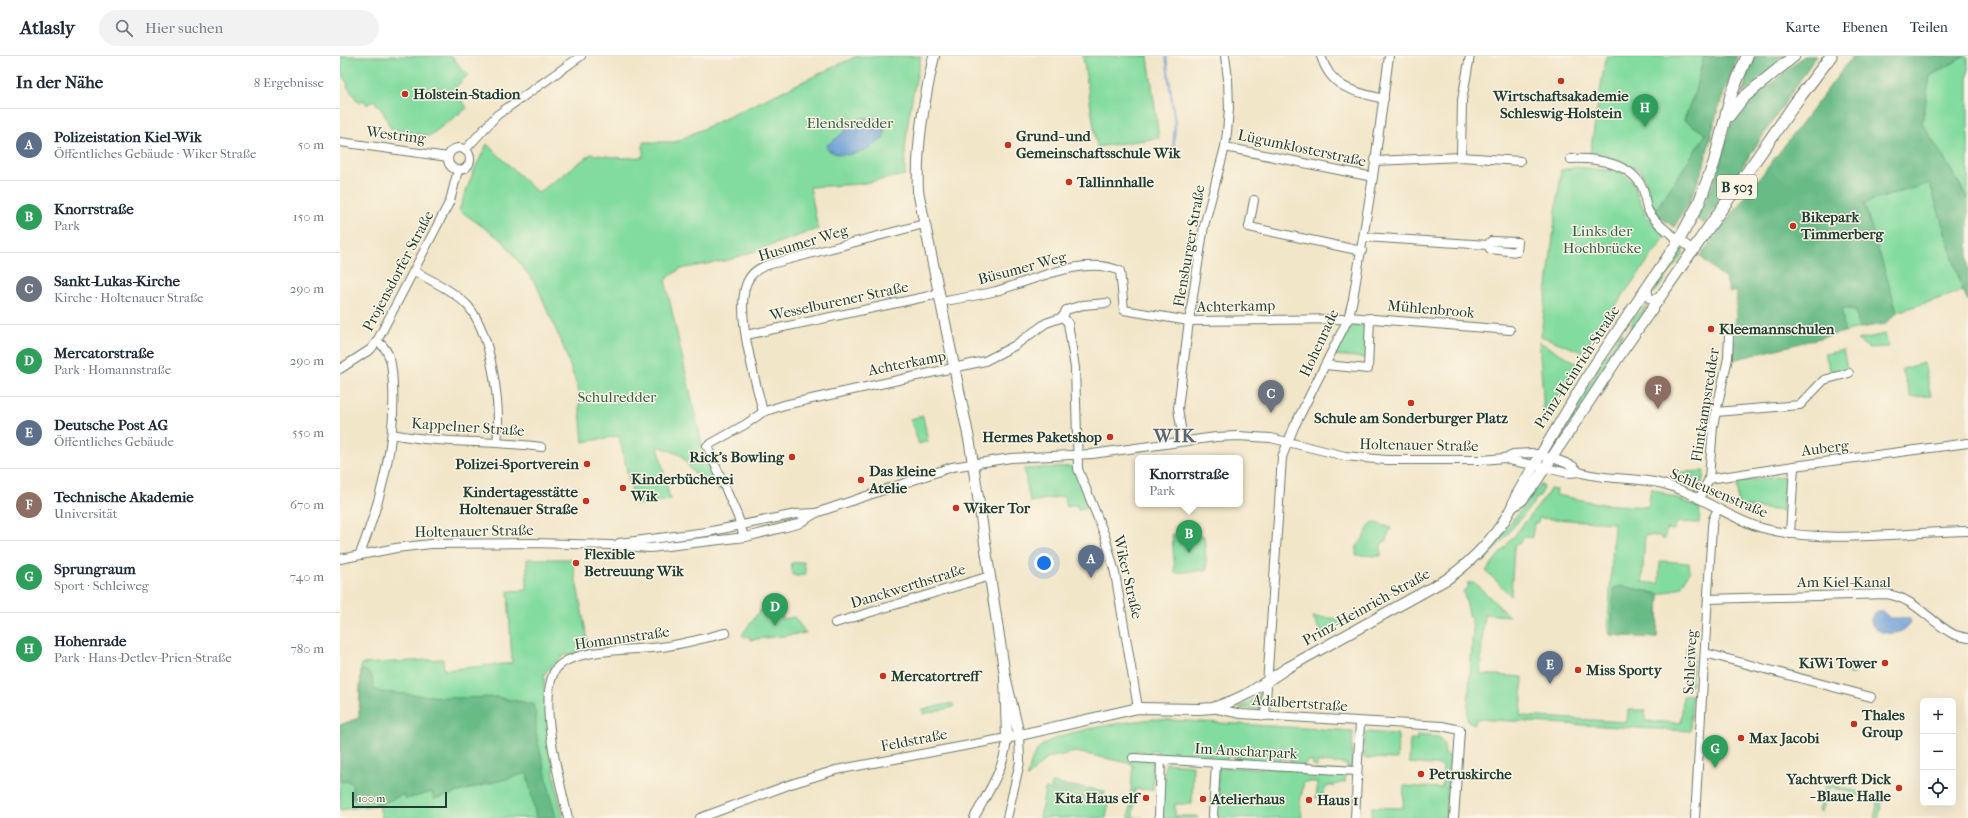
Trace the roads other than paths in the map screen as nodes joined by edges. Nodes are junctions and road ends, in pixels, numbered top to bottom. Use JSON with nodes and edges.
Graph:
{"nodes":[{"id":1,"x":581,"y":56,"type":"edge"},
{"id":2,"x":934,"y":56,"type":"edge"},
{"id":3,"x":1225,"y":56,"type":"edge"},
{"id":4,"x":1321,"y":56,"type":"edge"},
{"id":5,"x":1389,"y":56,"type":"edge"},
{"id":6,"x":1470,"y":56,"type":"edge"},
{"id":7,"x":1747,"y":56,"type":"edge"},
{"id":8,"x":1794,"y":56,"type":"edge"},
{"id":9,"x":1822,"y":56,"type":"edge"},
{"id":10,"x":1831,"y":56,"type":"edge"},
{"id":11,"x":1384,"y":99,"type":"junction"},
{"id":12,"x":1796,"y":102,"type":"junction"},
{"id":13,"x":1725,"y":123,"type":"junction"},
{"id":14,"x":340,"y":142,"type":"edge"},
{"id":15,"x":1225,"y":146,"type":"junction"},
{"id":16,"x":465,"y":150,"type":"junction"},
{"id":17,"x":448,"y":156,"type":"junction"},
{"id":18,"x":1461,"y":157,"type":"junction"},
{"id":19,"x":1571,"y":159,"type":"dead end"},
{"id":20,"x":1375,"y":161,"type":"junction"},
{"id":21,"x":1520,"y":161,"type":"dead end"},
{"id":22,"x":458,"y":170,"type":"junction"},
{"id":23,"x":1374,"y":177,"type":"junction"},
{"id":24,"x":1254,"y":200,"type":"dead end"},
{"id":25,"x":924,"y":224,"type":"junction"},
{"id":26,"x":1364,"y":237,"type":"junction"},
{"id":27,"x":1679,"y":240,"type":"junction"},
{"id":28,"x":1488,"y":245,"type":"dead end"},
{"id":29,"x":1693,"y":250,"type":"junction"},
{"id":30,"x":1362,"y":251,"type":"junction"},
{"id":31,"x":414,"y":271,"type":"junction"},
{"id":32,"x":1647,"y":288,"type":"junction"},
{"id":33,"x":1660,"y":297,"type":"junction"},
{"id":34,"x":940,"y":298,"type":"junction"},
{"id":35,"x":1107,"y":303,"type":"dead end"},
{"id":36,"x":1124,"y":310,"type":"joint"},
{"id":37,"x":1063,"y":317,"type":"junction"},
{"id":38,"x":1348,"y":318,"type":"junction"},
{"id":39,"x":1370,"y":318,"type":"junction"},
{"id":40,"x":1189,"y":321,"type":"junction"},
{"id":41,"x":1510,"y":330,"type":"dead end"},
{"id":42,"x":746,"y":335,"type":"junction"},
{"id":43,"x":1729,"y":335,"type":"dead end"},
{"id":44,"x":377,"y":341,"type":"junction"},
{"id":45,"x":1324,"y":365,"type":"junction"},
{"id":46,"x":956,"y":368,"type":"junction"},
{"id":47,"x":340,"y":369,"type":"edge"},
{"id":48,"x":1849,"y":373,"type":"dead end"},
{"id":49,"x":764,"y":412,"type":"junction"},
{"id":50,"x":1716,"y":412,"type":"junction"},
{"id":51,"x":392,"y":434,"type":"junction"},
{"id":52,"x":1182,"y":442,"type":"junction"},
{"id":53,"x":1288,"y":442,"type":"junction"},
{"id":54,"x":497,"y":443,"type":"junction"},
{"id":55,"x":1968,"y":443,"type":"edge"},
{"id":56,"x":541,"y":447,"type":"dead end"},
{"id":57,"x":1540,"y":454,"type":"junction"},
{"id":58,"x":1077,"y":456,"type":"junction"},
{"id":59,"x":1552,"y":457,"type":"junction"},
{"id":60,"x":1505,"y":458,"type":"junction"},
{"id":61,"x":973,"y":463,"type":"junction"},
{"id":62,"x":1534,"y":465,"type":"junction"},
{"id":63,"x":1794,"y":466,"type":"junction"},
{"id":64,"x":1546,"y":467,"type":"junction"},
{"id":65,"x":1579,"y":472,"type":"junction"},
{"id":66,"x":1709,"y":479,"type":"junction"},
{"id":67,"x":1699,"y":499,"type":"junction"},
{"id":68,"x":1512,"y":507,"type":"junction"},
{"id":69,"x":1718,"y":509,"type":"junction"},
{"id":70,"x":816,"y":513,"type":"junction"},
{"id":71,"x":741,"y":525,"type":"junction"},
{"id":72,"x":1968,"y":531,"type":"edge"},
{"id":73,"x":1790,"y":534,"type":"junction"},
{"id":74,"x":744,"y":537,"type":"junction"},
{"id":75,"x":611,"y":545,"type":"junction"},
{"id":76,"x":360,"y":554,"type":"junction"},
{"id":77,"x":340,"y":559,"type":"edge"},
{"id":78,"x":990,"y":576,"type":"junction"},
{"id":79,"x":1708,"y":599,"type":"junction"},
{"id":80,"x":834,"y":623,"type":"dead end"},
{"id":81,"x":726,"y":633,"type":"dead end"},
{"id":82,"x":1968,"y":638,"type":"edge"},
{"id":83,"x":1705,"y":653,"type":"junction"},
{"id":84,"x":1005,"y":676,"type":"junction"},
{"id":85,"x":1267,"y":681,"type":"junction"},
{"id":86,"x":1871,"y":697,"type":"dead end"},
{"id":87,"x":1138,"y":708,"type":"junction"},
{"id":88,"x":1213,"y":708,"type":"junction"},
{"id":89,"x":1266,"y":716,"type":"junction"},
{"id":90,"x":1360,"y":722,"type":"junction"},
{"id":91,"x":1019,"y":735,"type":"junction"},
{"id":92,"x":1007,"y":738,"type":"junction"},
{"id":93,"x":1133,"y":758,"type":"dead end"},
{"id":94,"x":1161,"y":760,"type":"junction"},
{"id":95,"x":1216,"y":763,"type":"junction"},
{"id":96,"x":1357,"y":771,"type":"junction"},
{"id":97,"x":1213,"y":817,"type":"edge"},
{"id":98,"x":568,"y":818,"type":"edge"},
{"id":99,"x":700,"y":818,"type":"edge"},
{"id":100,"x":974,"y":818,"type":"edge"},
{"id":101,"x":1007,"y":818,"type":"edge"},
{"id":102,"x":1159,"y":818,"type":"edge"},
{"id":103,"x":1355,"y":818,"type":"edge"},
{"id":104,"x":1454,"y":818,"type":"edge"},
{"id":105,"x":1695,"y":818,"type":"edge"}],
"edges":[{"from":1,"to":16,"type":"street"},
{"from":2,"to":25,"type":"main road"},
{"from":3,"to":15,"type":"street","name":"Flensburger Straße"},
{"from":4,"to":11,"type":"street"},
{"from":5,"to":11,"type":"street","name":"Hohenrade"},
{"from":6,"to":18,"type":"street"},
{"from":7,"to":13,"type":"highway","number":"B 503"},
{"from":8,"to":13,"type":"highway"},
{"from":9,"to":12,"type":"highway","number":"B 503"},
{"from":10,"to":12,"type":"highway","number":"B 503"},
{"from":11,"to":20,"type":"street","name":"Hohenrade"},
{"from":12,"to":29,"type":"highway","number":"B 503"},
{"from":13,"to":27,"type":"highway","number":"B 503"},
{"from":14,"to":17,"type":"street","name":"Westring"},
{"from":15,"to":23,"type":"street","name":"Lügumklosterstraße"},
{"from":15,"to":40,"type":"street","name":"Flensburger Straße"},
{"from":16,"to":17,"type":"street"},
{"from":16,"to":22,"type":"street","name":"Projensdorfer Straße"},
{"from":17,"to":22,"type":"street"},
{"from":18,"to":20,"type":"street"},
{"from":18,"to":21,"type":"street"},
{"from":19,"to":27,"type":"street"},
{"from":20,"to":23,"type":"street","name":"Hohenrade"},
{"from":22,"to":31,"type":"street","name":"Projensdorfer Straße"},
{"from":23,"to":26,"type":"street","name":"Hohenrade"},
{"from":24,"to":30,"type":"street"},
{"from":25,"to":34,"type":"main road"},
{"from":25,"to":42,"type":"street","name":"Husumer Weg"},
{"from":26,"to":28,"type":"street"},
{"from":26,"to":30,"type":"street","name":"Hohenrade"},
{"from":27,"to":29,"type":"street"},
{"from":27,"to":32,"type":"main road","name":"Prinz-Heinrich-Straße"},
{"from":29,"to":33,"type":"main road","name":"Prinz-Heinrich-Straße"},
{"from":30,"to":38,"type":"street","name":"Hohenrade"},
{"from":31,"to":44,"type":"street","name":"Projensdorfer Straße"},
{"from":31,"to":54,"type":"street"},
{"from":32,"to":33,"type":"street"},
{"from":32,"to":57,"type":"main road","name":"Prinz-Heinrich-Straße"},
{"from":33,"to":59,"type":"main road","name":"Prinz-Heinrich-Straße"},
{"from":34,"to":36,"type":"street","name":"Büsumer Weg"},
{"from":34,"to":42,"type":"street","name":"Wesselburener Straße"},
{"from":34,"to":46,"type":"main road"},
{"from":35,"to":37,"type":"street","name":"Achterkamp"},
{"from":36,"to":40,"type":"street","name":"Achterkamp"},
{"from":37,"to":46,"type":"street","name":"Achterkamp"},
{"from":37,"to":58,"type":"street","name":"Wiker Straße"},
{"from":38,"to":39,"type":"street","name":"Mühlenbrook"},
{"from":38,"to":40,"type":"street","name":"Achterkamp"},
{"from":38,"to":45,"type":"street","name":"Hohenrade"},
{"from":39,"to":41,"type":"street","name":"Mühlenbrook"},
{"from":39,"to":45,"type":"street"},
{"from":40,"to":52,"type":"street","name":"Flensburger Straße"},
{"from":42,"to":49,"type":"street","name":"Husumer Weg"},
{"from":43,"to":50,"type":"street","name":"Flintkampsredder"},
{"from":44,"to":47,"type":"street","name":"Projensdorfer Straße"},
{"from":44,"to":51,"type":"street"},
{"from":45,"to":53,"type":"street","name":"Hohenrade"},
{"from":46,"to":49,"type":"street","name":"Achterkamp"},
{"from":46,"to":61,"type":"main road"},
{"from":48,"to":50,"type":"street"},
{"from":49,"to":71,"type":"street","name":"Achterkamp"},
{"from":50,"to":66,"type":"street","name":"Flintkampsredder"},
{"from":51,"to":54,"type":"street","name":"Kappelner Straße"},
{"from":51,"to":76,"type":"street"},
{"from":52,"to":53,"type":"street","name":"Holtenauer Straße"},
{"from":52,"to":58,"type":"street","name":"Holtenauer Straße"},
{"from":53,"to":60,"type":"street","name":"Holtenauer Straße"},
{"from":53,"to":85,"type":"street","name":"Hohenrade"},
{"from":54,"to":56,"type":"street","name":"Kappelner Straße"},
{"from":55,"to":63,"type":"street","name":"Auberg"},
{"from":57,"to":59,"type":"street","name":"Holtenauer Straße"},
{"from":57,"to":60,"type":"street","name":"Holtenauer Straße"},
{"from":57,"to":62,"type":"main road","name":"Prinz-Heinrich-Straße"},
{"from":58,"to":61,"type":"street","name":"Holtenauer Straße"},
{"from":58,"to":87,"type":"street","name":"Wiker Straße"},
{"from":59,"to":64,"type":"main road","name":"Prinz-Heinrich-Straße"},
{"from":59,"to":65,"type":"street","name":"Schleusenstraße"},
{"from":60,"to":62,"type":"street","name":"Holtenauer Straße"},
{"from":61,"to":70,"type":"street","name":"Holtenauer Straße"},
{"from":61,"to":78,"type":"main road"},
{"from":62,"to":64,"type":"street","name":"Holtenauer Straße"},
{"from":62,"to":68,"type":"main road","name":"Prinz-Heinrich-Straße"},
{"from":63,"to":66,"type":"street","name":"Auberg"},
{"from":63,"to":73,"type":"street"},
{"from":64,"to":65,"type":"street","name":"Schleusenstraße"},
{"from":64,"to":68,"type":"main road","name":"Prinz-Heinrich-Straße"},
{"from":65,"to":67,"type":"street","name":"Schleusenstraße"},
{"from":66,"to":67,"type":"street"},
{"from":67,"to":69,"type":"street","name":"Schleusenstraße"},
{"from":68,"to":85,"type":"main road","name":"Prinz-Heinrich-Straße"},
{"from":69,"to":73,"type":"street","name":"Schleusenstraße"},
{"from":69,"to":79,"type":"street","name":"Schleiweg"},
{"from":70,"to":71,"type":"street","name":"Holtenauer Straße"},
{"from":70,"to":74,"type":"street","name":"Holtenauer Straße"},
{"from":71,"to":74,"type":"street"},
{"from":71,"to":75,"type":"street","name":"Holtenauer Straße"},
{"from":72,"to":73,"type":"street","name":"Schleusenstraße"},
{"from":74,"to":75,"type":"street","name":"Holtenauer Straße"},
{"from":75,"to":76,"type":"street","name":"Holtenauer Straße"},
{"from":76,"to":77,"type":"street","name":"Holtenauer Straße"},
{"from":78,"to":80,"type":"street","name":"Danckwerthstraße"},
{"from":78,"to":84,"type":"main road"},
{"from":79,"to":82,"type":"street","name":"Am Kiel-Kanal"},
{"from":79,"to":83,"type":"street","name":"Schleiweg"},
{"from":81,"to":98,"type":"street","name":"Homannstraße"},
{"from":83,"to":86,"type":"street"},
{"from":83,"to":105,"type":"street","name":"Schleiweg"},
{"from":84,"to":91,"type":"main road"},
{"from":84,"to":92,"type":"main road"},
{"from":85,"to":88,"type":"main road","name":"Prinz-Heinrich-Straße"},
{"from":85,"to":89,"type":"street","name":"Hohenrade"},
{"from":87,"to":88,"type":"main road","name":"Adalbertstraße"},
{"from":87,"to":91,"type":"main road","name":"Feldstraße"},
{"from":88,"to":89,"type":"street","name":"Adalbertstraße"},
{"from":89,"to":90,"type":"street","name":"Adalbertstraße"},
{"from":90,"to":96,"type":"street"},
{"from":90,"to":104,"type":"street","name":"Adalbertstraße"},
{"from":91,"to":92,"type":"main road","name":"Feldstraße"},
{"from":91,"to":101,"type":"street"},
{"from":92,"to":99,"type":"street","name":"Feldstraße"},
{"from":92,"to":100,"type":"street"},
{"from":93,"to":94,"type":"street","name":"Im Anscharpark"},
{"from":94,"to":95,"type":"street","name":"Im Anscharpark"},
{"from":94,"to":102,"type":"street"},
{"from":95,"to":96,"type":"street","name":"Im Anscharpark"},
{"from":95,"to":97,"type":"street"},
{"from":96,"to":103,"type":"street"}]}
